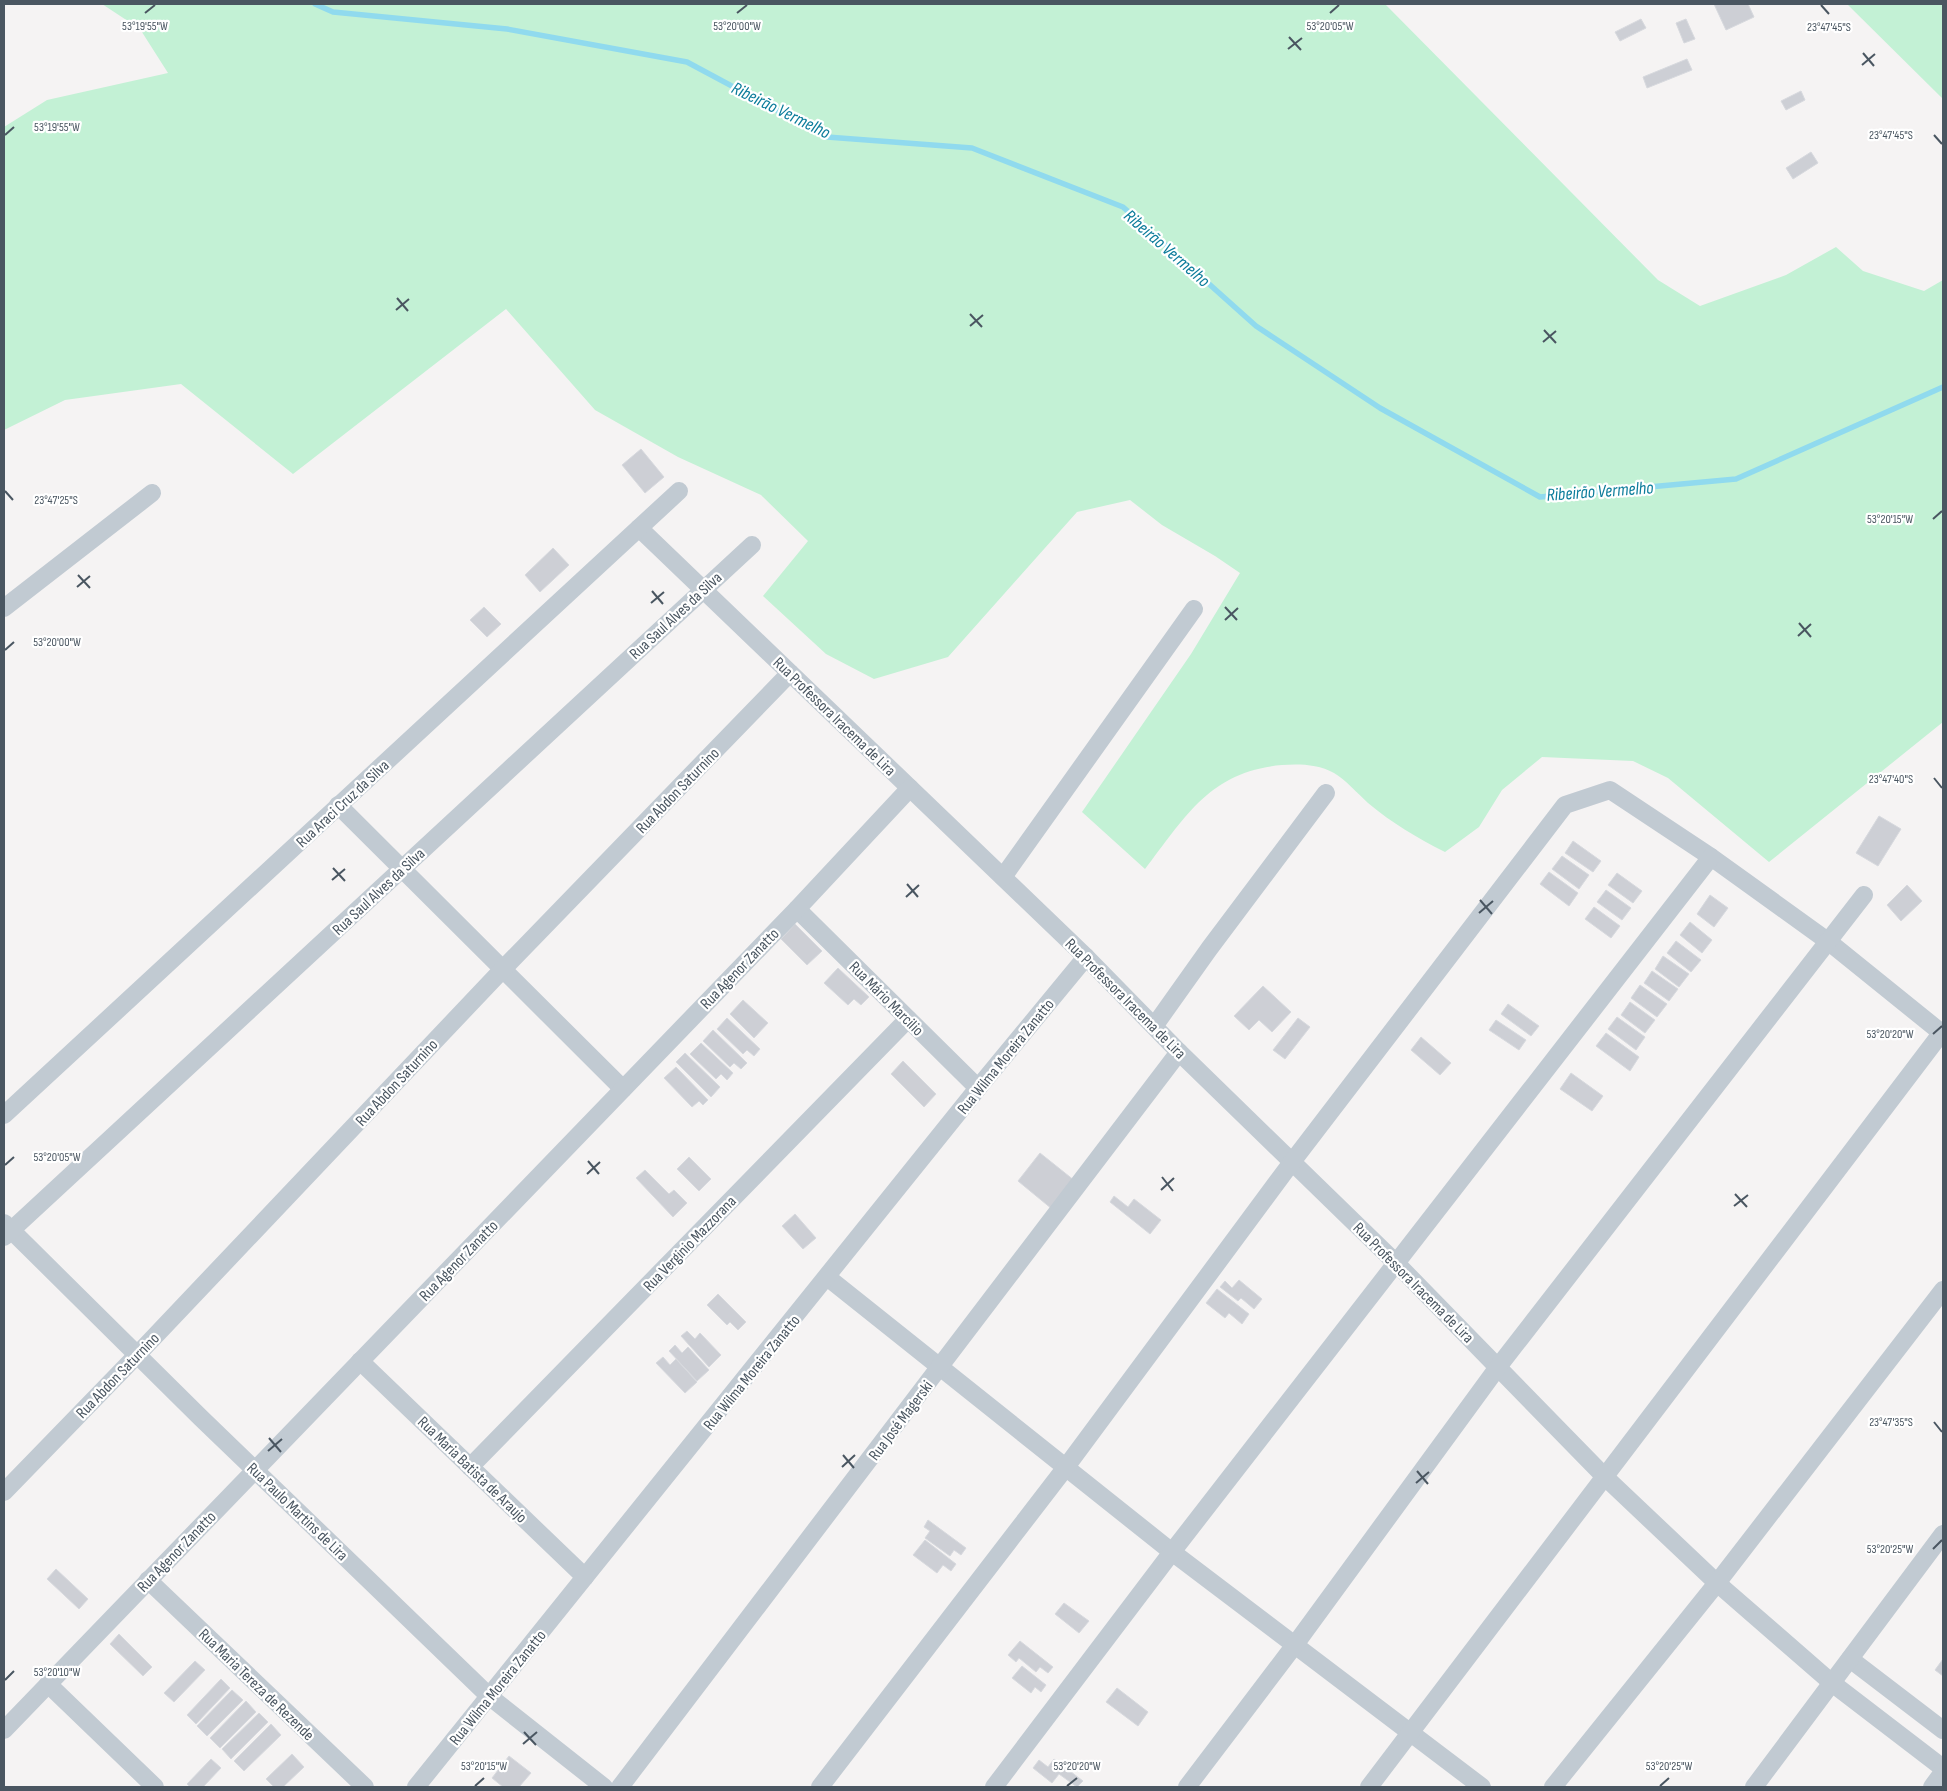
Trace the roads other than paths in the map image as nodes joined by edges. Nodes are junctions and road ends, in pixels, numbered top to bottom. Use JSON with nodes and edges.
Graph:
{"nodes":[{"id":1,"x":680,"y":490,"type":"dead end"},
{"id":2,"x":152,"y":493,"type":"dead end"},
{"id":3,"x":638,"y":528,"type":"junction"},
{"id":4,"x":752,"y":545,"type":"dead end"},
{"id":5,"x":703,"y":590,"type":"junction"},
{"id":6,"x":4,"y":608,"type":"edge"},
{"id":7,"x":1194,"y":609,"type":"dead end"},
{"id":8,"x":790,"y":673,"type":"junction"},
{"id":9,"x":910,"y":788,"type":"junction"},
{"id":10,"x":1326,"y":794,"type":"dead end"},
{"id":11,"x":338,"y":806,"type":"junction"},
{"id":12,"x":1711,"y":858,"type":"junction"},
{"id":13,"x":402,"y":868,"type":"junction"},
{"id":14,"x":1002,"y":877,"type":"junction"},
{"id":15,"x":1864,"y":895,"type":"dead end"},
{"id":16,"x":797,"y":909,"type":"junction"},
{"id":17,"x":1830,"y":942,"type":"junction"},
{"id":18,"x":1086,"y":957,"type":"junction"},
{"id":19,"x":503,"y":969,"type":"junction"},
{"id":20,"x":908,"y":1019,"type":"junction"},
{"id":21,"x":1155,"y":1026,"type":"junction"},
{"id":22,"x":1943,"y":1033,"type":"edge"},
{"id":23,"x":1179,"y":1052,"type":"junction"},
{"id":24,"x":623,"y":1088,"type":"junction"},
{"id":25,"x":978,"y":1088,"type":"junction"},
{"id":26,"x":4,"y":1115,"type":"edge"},
{"id":27,"x":1292,"y":1162,"type":"junction"},
{"id":28,"x":6,"y":1230,"type":"edge"},
{"id":29,"x":1397,"y":1264,"type":"junction"},
{"id":30,"x":828,"y":1277,"type":"junction"},
{"id":31,"x":1943,"y":1290,"type":"edge"},
{"id":32,"x":137,"y":1355,"type":"junction"},
{"id":33,"x":360,"y":1361,"type":"junction"},
{"id":34,"x":1498,"y":1367,"type":"junction"},
{"id":35,"x":940,"y":1368,"type":"junction"},
{"id":36,"x":1066,"y":1467,"type":"junction"},
{"id":37,"x":470,"y":1468,"type":"junction"},
{"id":38,"x":255,"y":1470,"type":"junction"},
{"id":39,"x":1604,"y":1477,"type":"junction"},
{"id":40,"x":4,"y":1492,"type":"edge"},
{"id":41,"x":1943,"y":1534,"type":"edge"},
{"id":42,"x":1172,"y":1552,"type":"junction"},
{"id":43,"x":585,"y":1577,"type":"junction"},
{"id":44,"x":148,"y":1580,"type":"junction"},
{"id":45,"x":1717,"y":1584,"type":"junction"},
{"id":46,"x":1294,"y":1646,"type":"junction"},
{"id":47,"x":1850,"y":1659,"type":"junction"},
{"id":48,"x":1832,"y":1683,"type":"junction"},
{"id":49,"x":48,"y":1684,"type":"junction"},
{"id":50,"x":490,"y":1697,"type":"junction"},
{"id":51,"x":4,"y":1730,"type":"edge"},
{"id":52,"x":1943,"y":1730,"type":"edge"},
{"id":53,"x":1410,"y":1732,"type":"junction"},
{"id":54,"x":1943,"y":1768,"type":"edge"},
{"id":55,"x":1943,"y":1772,"type":"edge"},
{"id":56,"x":154,"y":1787,"type":"edge"},
{"id":57,"x":366,"y":1787,"type":"edge"},
{"id":58,"x":416,"y":1787,"type":"edge"},
{"id":59,"x":604,"y":1787,"type":"edge"},
{"id":60,"x":620,"y":1787,"type":"edge"},
{"id":61,"x":820,"y":1787,"type":"edge"},
{"id":62,"x":994,"y":1787,"type":"edge"},
{"id":63,"x":1186,"y":1787,"type":"edge"},
{"id":64,"x":1369,"y":1787,"type":"edge"},
{"id":65,"x":1482,"y":1787,"type":"edge"},
{"id":66,"x":1553,"y":1787,"type":"edge"},
{"id":67,"x":1754,"y":1787,"type":"edge"},
{"id":68,"x":1932,"y":1787,"type":"edge"}],
"edges":[{"from":1,"to":3,"type":"street","name":"Rua Araci Cruz da Silva"},
{"from":2,"to":6,"type":"street"},
{"from":3,"to":5,"type":"street","name":"Rua Professora Iracema de Lira"},
{"from":3,"to":11,"type":"street","name":"Rua Araci Cruz da Silva"},
{"from":4,"to":5,"type":"street","name":"Rua Saul Alves da Silva"},
{"from":5,"to":8,"type":"street","name":"Rua Professora Iracema de Lira"},
{"from":5,"to":13,"type":"street","name":"Rua Saul Alves da Silva"},
{"from":7,"to":14,"type":"street"},
{"from":8,"to":9,"type":"street","name":"Rua Professora Iracema de Lira"},
{"from":8,"to":19,"type":"street","name":"Rua Abdon Saturnino"},
{"from":9,"to":14,"type":"street","name":"Rua Professora Iracema de Lira"},
{"from":9,"to":16,"type":"street","name":"Rua Agenor Zanatto"},
{"from":10,"to":21,"type":"street"},
{"from":11,"to":13,"type":"street"},
{"from":11,"to":26,"type":"street","name":"Rua Araci Cruz da Silva"},
{"from":12,"to":17,"type":"street"},
{"from":12,"to":27,"type":"street"},
{"from":12,"to":29,"type":"street"},
{"from":13,"to":19,"type":"street"},
{"from":13,"to":28,"type":"street","name":"Rua Saul Alves da Silva"},
{"from":14,"to":18,"type":"street","name":"Rua Professora Iracema de Lira"},
{"from":15,"to":17,"type":"street"},
{"from":16,"to":20,"type":"street","name":"Rua Mário Marcilio"},
{"from":16,"to":24,"type":"street","name":"Rua Agenor Zanatto"},
{"from":17,"to":22,"type":"street"},
{"from":17,"to":34,"type":"street"},
{"from":18,"to":21,"type":"street","name":"Rua Professora Iracema de Lira"},
{"from":18,"to":25,"type":"street","name":"Rua Wilma Moreira Zanatto"},
{"from":19,"to":24,"type":"street"},
{"from":19,"to":32,"type":"street","name":"Rua Abdon Saturnino"},
{"from":20,"to":25,"type":"street","name":"Rua Mário Marcilio"},
{"from":20,"to":37,"type":"street","name":"Rua Verginio Mazzorana"},
{"from":21,"to":23,"type":"street","name":"Rua Professora Iracema de Lira"},
{"from":22,"to":39,"type":"street"},
{"from":23,"to":27,"type":"street","name":"Rua Professora Iracema de Lira"},
{"from":23,"to":35,"type":"street","name":"Rua José Magerski"},
{"from":24,"to":33,"type":"street","name":"Rua Agenor Zanatto"},
{"from":25,"to":30,"type":"street","name":"Rua Wilma Moreira Zanatto"},
{"from":27,"to":29,"type":"street","name":"Rua Professora Iracema de Lira"},
{"from":27,"to":36,"type":"street"},
{"from":28,"to":32,"type":"street","name":"Rua Paulo Martins de Lira"},
{"from":29,"to":34,"type":"street","name":"Rua Professora Iracema de Lira"},
{"from":29,"to":42,"type":"street"},
{"from":30,"to":35,"type":"street"},
{"from":30,"to":43,"type":"street","name":"Rua Wilma Moreira Zanatto"},
{"from":31,"to":45,"type":"street"},
{"from":32,"to":38,"type":"street","name":"Rua Paulo Martins de Lira"},
{"from":32,"to":40,"type":"street","name":"Rua Abdon Saturnino"},
{"from":33,"to":37,"type":"street","name":"Rua Maria Batista de Araujo"},
{"from":33,"to":38,"type":"street","name":"Rua Agenor Zanatto"},
{"from":34,"to":39,"type":"street","name":"Rua Professora Iracema de Lira"},
{"from":34,"to":46,"type":"street"},
{"from":35,"to":36,"type":"street"},
{"from":35,"to":60,"type":"street","name":"Rua José Magerski"},
{"from":36,"to":42,"type":"street"},
{"from":36,"to":61,"type":"street"},
{"from":37,"to":43,"type":"street","name":"Rua Maria Batista de Araujo"},
{"from":38,"to":44,"type":"street","name":"Rua Agenor Zanatto"},
{"from":38,"to":50,"type":"street","name":"Rua Paulo Martins de Lira"},
{"from":39,"to":45,"type":"street","name":"Rua Professora Iracema de Lira"},
{"from":39,"to":53,"type":"street"},
{"from":41,"to":47,"type":"street"},
{"from":42,"to":46,"type":"street"},
{"from":42,"to":62,"type":"street"},
{"from":43,"to":50,"type":"street","name":"Rua Wilma Moreira Zanatto"},
{"from":44,"to":49,"type":"street","name":"Rua Agenor Zanatto"},
{"from":44,"to":57,"type":"street","name":"Rua Maria Tereza de Rezende"},
{"from":45,"to":48,"type":"street","name":"Rua Professora Iracema de Lira"},
{"from":45,"to":66,"type":"street"},
{"from":46,"to":53,"type":"street"},
{"from":46,"to":63,"type":"street"},
{"from":47,"to":48,"type":"street"},
{"from":47,"to":52,"type":"street"},
{"from":48,"to":54,"type":"street","name":"Rua Professora Iracema de Lira"},
{"from":48,"to":67,"type":"street"},
{"from":49,"to":51,"type":"street","name":"Rua Agenor Zanatto"},
{"from":49,"to":56,"type":"street"},
{"from":50,"to":58,"type":"street","name":"Rua Wilma Moreira Zanatto"},
{"from":50,"to":59,"type":"street","name":"Rua Paulo Martins de Lira"},
{"from":53,"to":64,"type":"street"},
{"from":53,"to":65,"type":"street"},
{"from":55,"to":68,"type":"street"}]}
